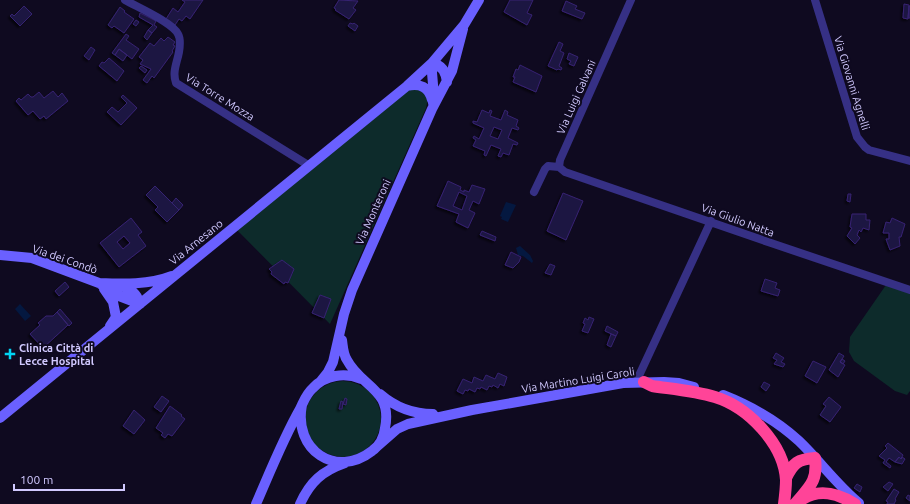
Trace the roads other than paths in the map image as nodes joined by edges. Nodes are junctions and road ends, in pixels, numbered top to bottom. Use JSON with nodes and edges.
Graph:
{"nodes":[{"id":1,"x":125,"y":0,"type":"edge"},
{"id":2,"x":479,"y":0,"type":"edge"},
{"id":3,"x":631,"y":0,"type":"edge"},
{"id":4,"x":815,"y":0,"type":"edge"},
{"id":5,"x":134,"y":2,"type":"edge"},
{"id":6,"x":464,"y":25,"type":"junction"},
{"id":7,"x":432,"y":63,"type":"junction"},
{"id":8,"x":446,"y":82,"type":"junction"},
{"id":9,"x":407,"y":86,"type":"junction"},
{"id":10,"x":432,"y":106,"type":"junction"},
{"id":11,"x":910,"y":161,"type":"edge"},
{"id":12,"x":308,"y":166,"type":"junction"},
{"id":13,"x":560,"y":167,"type":"junction"},
{"id":14,"x":534,"y":192,"type":"dead end"},
{"id":15,"x":711,"y":221,"type":"junction"},
{"id":16,"x":0,"y":256,"type":"edge"},
{"id":17,"x":178,"y":273,"type":"junction"},
{"id":18,"x":99,"y":283,"type":"junction"},
{"id":19,"x":910,"y":290,"type":"edge"},
{"id":20,"x":140,"y":304,"type":"junction"},
{"id":21,"x":341,"y":326,"type":"junction"},
{"id":22,"x":109,"y":329,"type":"junction"},
{"id":23,"x":365,"y":381,"type":"junction"},
{"id":24,"x":320,"y":382,"type":"junction"},
{"id":25,"x":640,"y":382,"type":"junction"},
{"id":26,"x":377,"y":391,"type":"junction"},
{"id":27,"x":302,"y":405,"type":"junction"},
{"id":28,"x":451,"y":414,"type":"junction"},
{"id":29,"x":0,"y":418,"type":"edge"},
{"id":30,"x":373,"y":450,"type":"junction"},
{"id":31,"x":815,"y":458,"type":"junction"},
{"id":32,"x":352,"y":461,"type":"junction"},
{"id":33,"x":786,"y":478,"type":"junction"},
{"id":34,"x":256,"y":504,"type":"edge"},
{"id":35,"x":300,"y":504,"type":"edge"},
{"id":36,"x":784,"y":504,"type":"edge"},
{"id":37,"x":795,"y":504,"type":"edge"},
{"id":38,"x":855,"y":504,"type":"edge"},
{"id":39,"x":861,"y":504,"type":"edge"}],
"edges":[{"from":1,"to":5,"type":"street","name":"Via Torre Mozza"},
{"from":2,"to":6,"type":"main road","name":"Via Monteroni"},
{"from":3,"to":13,"type":"street","name":"Via Luigi Galvani"},
{"from":4,"to":11,"type":"street","name":"Via Giovanni Agnelli"},
{"from":5,"to":12,"type":"street","name":"Via Torre Mozza"},
{"from":6,"to":7,"type":"main road","name":"Via Monteroni"},
{"from":6,"to":8,"type":"main road","name":"Via Monteroni"},
{"from":7,"to":8,"type":"main road"},
{"from":7,"to":9,"type":"main road","name":"Via Monteroni"},
{"from":7,"to":10,"type":"main road","name":"Via Monteroni"},
{"from":8,"to":10,"type":"main road","name":"Via Monteroni"},
{"from":9,"to":10,"type":"main road"},
{"from":9,"to":12,"type":"main road","name":"Via Arnesano"},
{"from":10,"to":21,"type":"main road","name":"Via Monteroni"},
{"from":12,"to":17,"type":"main road","name":"Via Arnesano"},
{"from":13,"to":14,"type":"street"},
{"from":13,"to":15,"type":"street","name":"Via Giulio Natta"},
{"from":15,"to":19,"type":"street","name":"Via Giulio Natta"},
{"from":15,"to":25,"type":"street"},
{"from":16,"to":18,"type":"main road","name":"Via dei Condò"},
{"from":17,"to":18,"type":"main road","name":"Via dei Condò"},
{"from":17,"to":20,"type":"main road","name":"Via Arnesano"},
{"from":18,"to":20,"type":"main road","name":"Via dei Condò"},
{"from":18,"to":22,"type":"main road","name":"Via dei Condò"},
{"from":20,"to":22,"type":"main road","name":"Via Arnesano"},
{"from":21,"to":23,"type":"main road","name":"Via Monteroni"},
{"from":21,"to":24,"type":"main road","name":"Via Monteroni"},
{"from":22,"to":29,"type":"main road","name":"Via Arnesano"},
{"from":23,"to":24,"type":"main road","name":"Via Monteroni"},
{"from":23,"to":26,"type":"main road","name":"Via Monteroni"},
{"from":24,"to":27,"type":"main road","name":"Via Monteroni"},
{"from":25,"to":28,"type":"main road","name":"Via Martino Luigi Caroli"},
{"from":25,"to":31,"type":"main road","name":"Via Martino Luigi Caroli"},
{"from":25,"to":33,"type":"highway"},
{"from":26,"to":28,"type":"main road","name":"Via Martino Luigi Caroli"},
{"from":26,"to":30,"type":"main road","name":"Via Monteroni"},
{"from":27,"to":32,"type":"main road","name":"Via Monteroni"},
{"from":27,"to":34,"type":"main road","name":"Via Monteroni"},
{"from":28,"to":30,"type":"main road","name":"Via Martino Luigi Caroli"},
{"from":30,"to":32,"type":"main road","name":"Via Monteroni"},
{"from":31,"to":33,"type":"highway"},
{"from":31,"to":37,"type":"highway"},
{"from":31,"to":39,"type":"main road","name":"Via Martino Luigi Caroli"},
{"from":32,"to":35,"type":"main road"},
{"from":33,"to":36,"type":"highway"},
{"from":37,"to":38,"type":"highway"}]}
